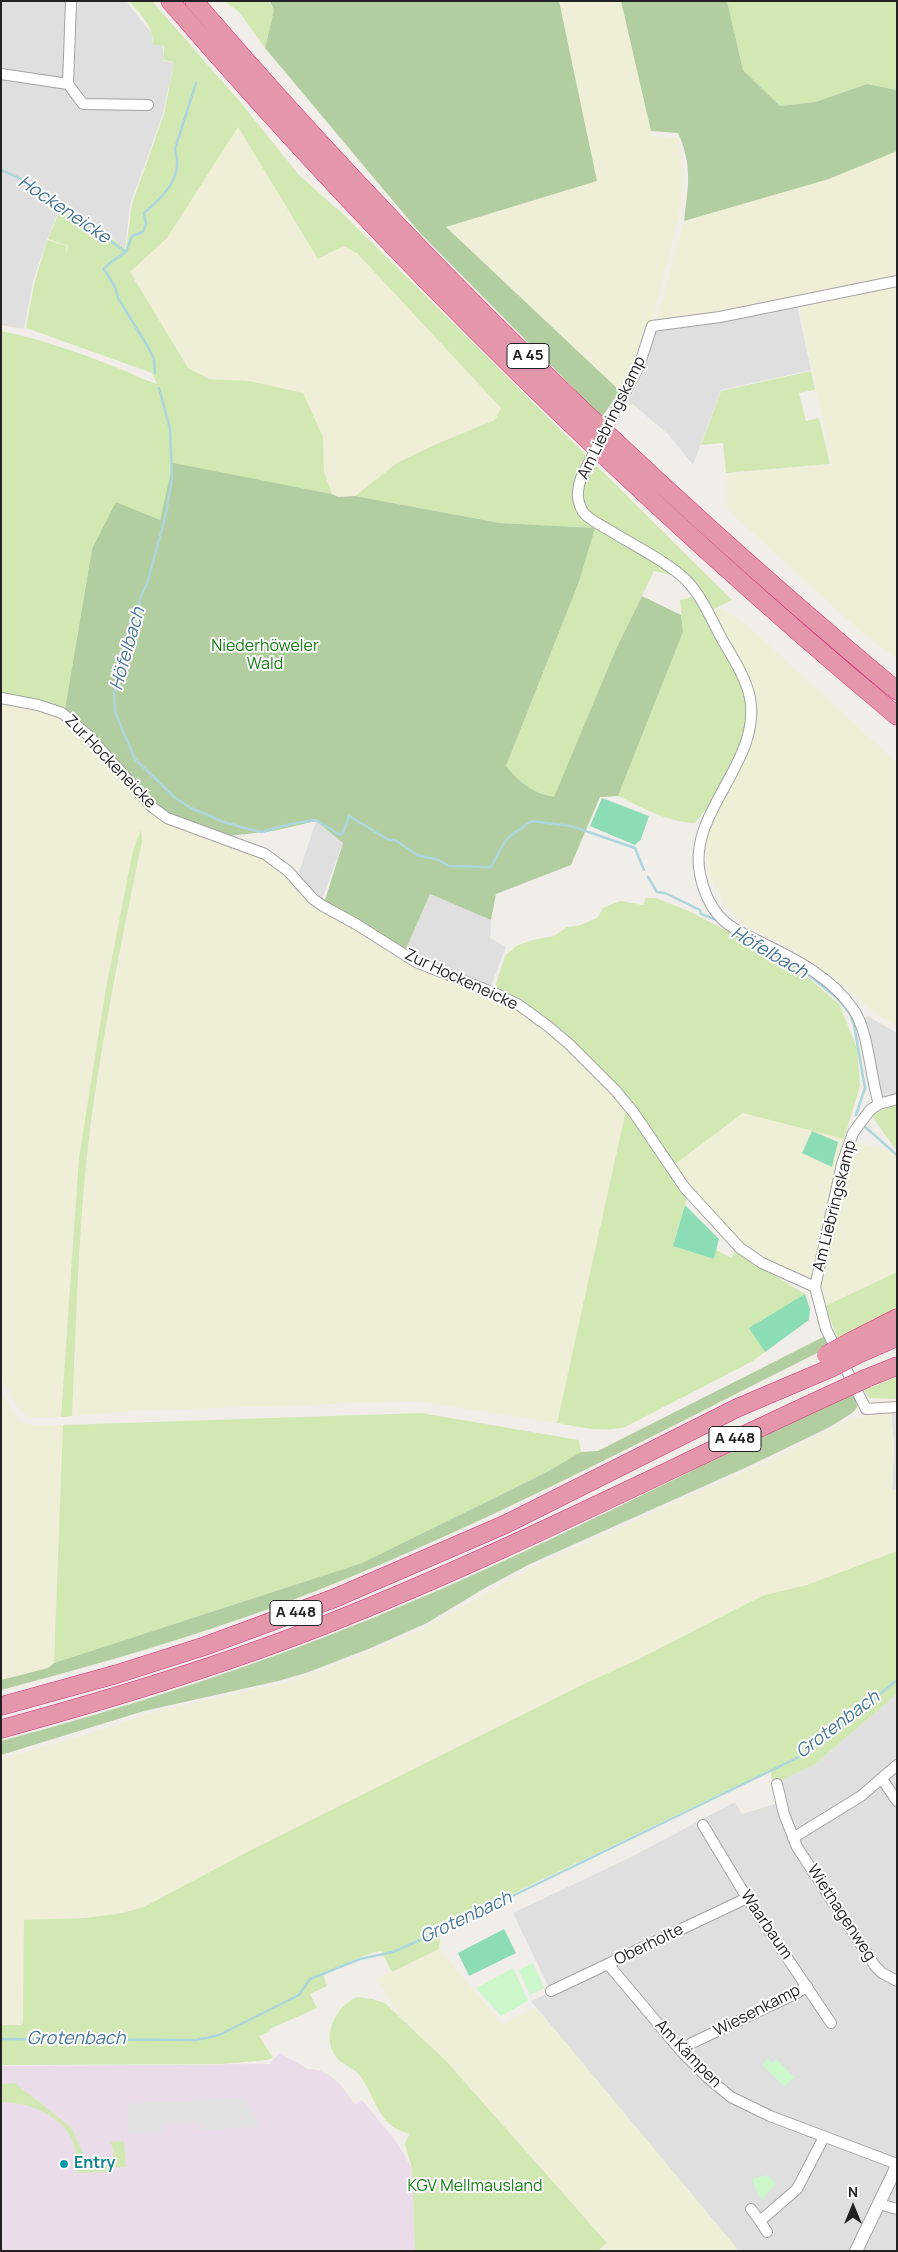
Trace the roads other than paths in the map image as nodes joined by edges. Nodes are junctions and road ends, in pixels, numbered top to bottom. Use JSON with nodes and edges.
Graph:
{"nodes":[{"id":1,"x":71,"y":1,"type":"edge"},
{"id":2,"x":170,"y":1,"type":"edge"},
{"id":3,"x":194,"y":1,"type":"edge"},
{"id":4,"x":1,"y":74,"type":"edge"},
{"id":5,"x":68,"y":84,"type":"junction"},
{"id":6,"x":148,"y":105,"type":"dead end"},
{"id":7,"x":897,"y":281,"type":"edge"},
{"id":8,"x":897,"y":691,"type":"edge"},
{"id":9,"x":1,"y":698,"type":"edge"},
{"id":10,"x":897,"y":716,"type":"edge"},
{"id":11,"x":897,"y":1099,"type":"edge"},
{"id":12,"x":879,"y":1104,"type":"junction"},
{"id":13,"x":815,"y":1287,"type":"junction"},
{"id":14,"x":897,"y":1318,"type":"edge"},
{"id":15,"x":897,"y":1337,"type":"edge"},
{"id":16,"x":853,"y":1349,"type":"junction"},
{"id":17,"x":897,"y":1366,"type":"edge"},
{"id":18,"x":897,"y":1407,"type":"edge"},
{"id":19,"x":1,"y":1706,"type":"edge"},
{"id":20,"x":1,"y":1729,"type":"edge"},
{"id":21,"x":897,"y":1765,"type":"edge"},
{"id":22,"x":882,"y":1779,"type":"junction"},
{"id":23,"x":777,"y":1784,"type":"dead end"},
{"id":24,"x":897,"y":1801,"type":"edge"},
{"id":25,"x":703,"y":1825,"type":"dead end"},
{"id":26,"x":794,"y":1838,"type":"junction"},
{"id":27,"x":747,"y":1898,"type":"junction"},
{"id":28,"x":608,"y":1964,"type":"junction"},
{"id":29,"x":897,"y":1981,"type":"edge"},
{"id":30,"x":807,"y":1986,"type":"junction"},
{"id":31,"x":551,"y":1991,"type":"dead end"},
{"id":32,"x":831,"y":2023,"type":"dead end"},
{"id":33,"x":681,"y":2051,"type":"junction"},
{"id":34,"x":824,"y":2137,"type":"junction"},
{"id":35,"x":897,"y":2165,"type":"edge"},
{"id":36,"x":879,"y":2204,"type":"junction"},
{"id":37,"x":897,"y":2209,"type":"edge"},
{"id":38,"x":751,"y":2210,"type":"dead end"},
{"id":39,"x":760,"y":2221,"type":"junction"},
{"id":40,"x":767,"y":2232,"type":"dead end"},
{"id":41,"x":856,"y":2251,"type":"edge"}],
"edges":[{"from":1,"to":5,"type":"street"},
{"from":2,"to":10,"type":"highway","number":"A 45"},
{"from":3,"to":8,"type":"highway","number":"A 45"},
{"from":4,"to":5,"type":"street"},
{"from":5,"to":6,"type":"street"},
{"from":7,"to":12,"type":"street","name":"Am Liebringskamp","bridge":true},
{"from":9,"to":13,"type":"street","name":"Zur Hockeneicke"},
{"from":11,"to":12,"type":"street","name":"Am Liebringskamp"},
{"from":12,"to":13,"type":"street","name":"Am Liebringskamp"},
{"from":13,"to":18,"type":"street"},
{"from":14,"to":16,"type":"highway","number":"A 448"},
{"from":15,"to":16,"type":"highway","number":"A 448"},
{"from":16,"to":19,"type":"highway","number":"A 448","bridge":true},
{"from":17,"to":20,"type":"highway","number":"A 448","bridge":true},
{"from":21,"to":22,"type":"street"},
{"from":22,"to":24,"type":"street"},
{"from":22,"to":26,"type":"street"},
{"from":23,"to":26,"type":"street","name":"Wiethagenweg"},
{"from":25,"to":27,"type":"street","name":"Waarbaum"},
{"from":26,"to":29,"type":"street","name":"Wiethagenweg"},
{"from":27,"to":28,"type":"street","name":"Oberholte"},
{"from":27,"to":30,"type":"street","name":"Waarbaum"},
{"from":28,"to":31,"type":"street","name":"Oberholte"},
{"from":28,"to":33,"type":"street","name":"Am Kämpen"},
{"from":30,"to":32,"type":"street","name":"Waarbaum"},
{"from":30,"to":33,"type":"street","name":"Wiesenkamp"},
{"from":33,"to":34,"type":"street","name":"Am Kämpen"},
{"from":34,"to":35,"type":"street","name":"Am Kämpen"},
{"from":34,"to":39,"type":"street"},
{"from":35,"to":36,"type":"street"},
{"from":36,"to":37,"type":"street"},
{"from":36,"to":41,"type":"street"},
{"from":38,"to":39,"type":"street"},
{"from":39,"to":40,"type":"street"}]}
